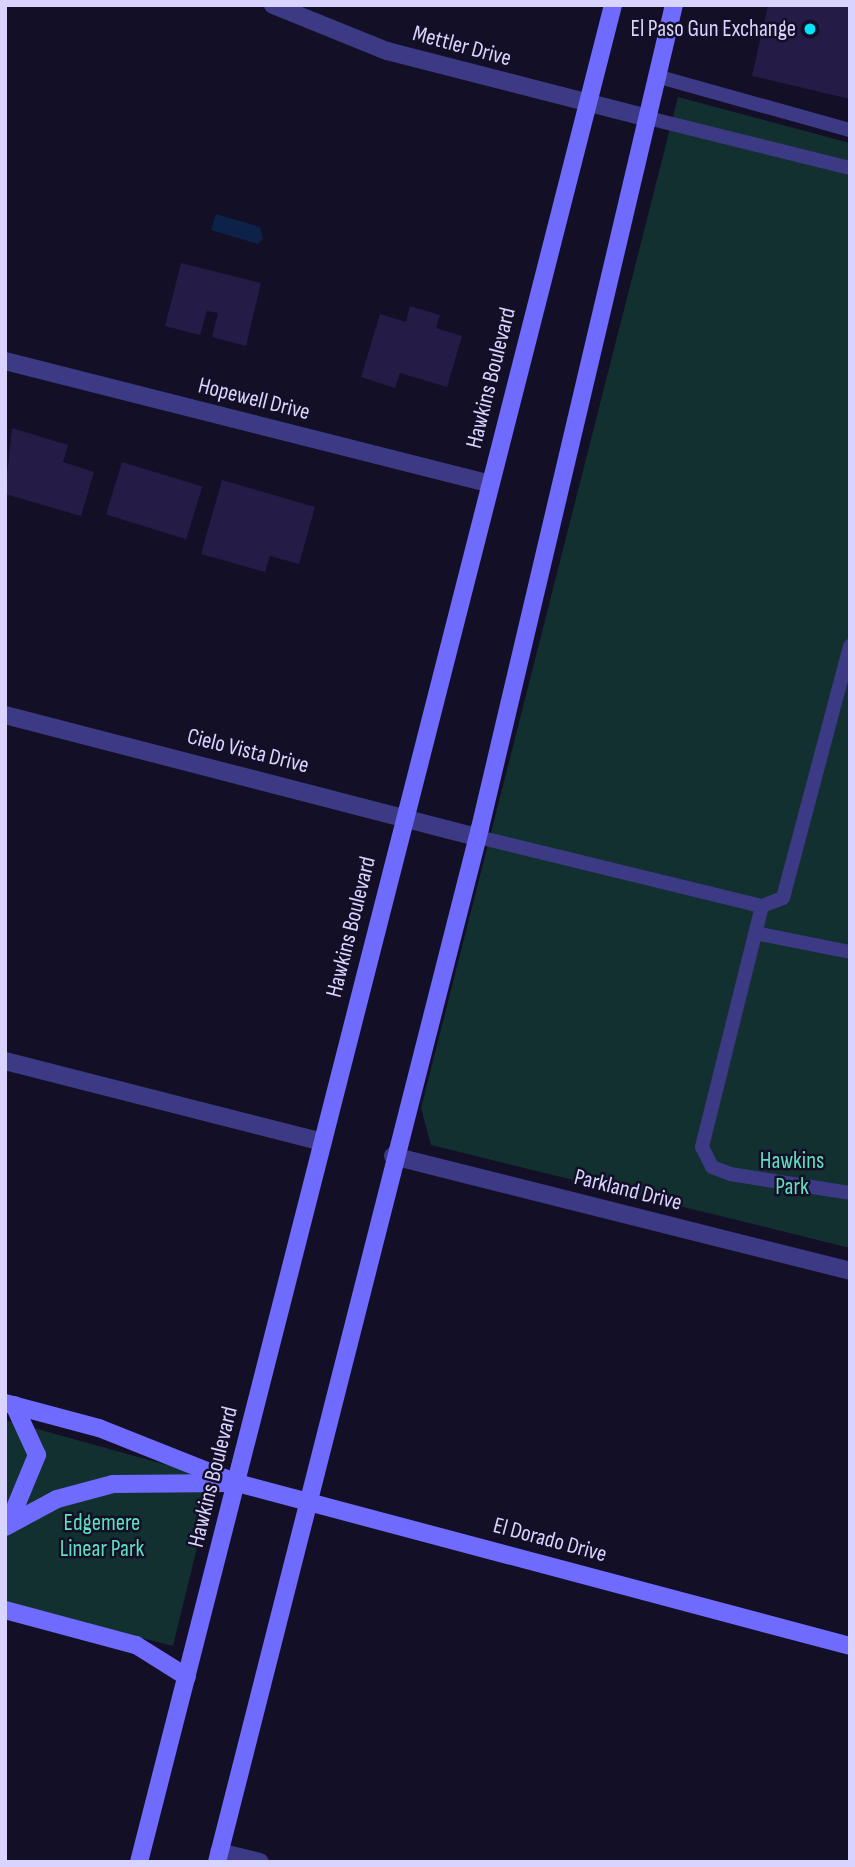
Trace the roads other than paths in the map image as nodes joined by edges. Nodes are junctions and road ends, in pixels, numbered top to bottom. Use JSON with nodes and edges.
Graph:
{"nodes":[{"id":1,"x":273,"y":5,"type":"edge"},
{"id":2,"x":613,"y":5,"type":"edge"},
{"id":3,"x":674,"y":5,"type":"edge"},
{"id":4,"x":656,"y":76,"type":"junction"},
{"id":5,"x":590,"y":103,"type":"junction"},
{"id":6,"x":644,"y":117,"type":"junction"},
{"id":7,"x":850,"y":130,"type":"edge"},
{"id":8,"x":850,"y":168,"type":"edge"},
{"id":9,"x":5,"y":361,"type":"edge"},
{"id":10,"x":491,"y":484,"type":"junction"},
{"id":11,"x":850,"y":646,"type":"edge"},
{"id":12,"x":5,"y":715,"type":"edge"},
{"id":13,"x":404,"y":816,"type":"junction"},
{"id":14,"x":478,"y":836,"type":"junction"},
{"id":15,"x":762,"y":906,"type":"junction"},
{"id":16,"x":755,"y":933,"type":"junction"},
{"id":17,"x":850,"y":952,"type":"edge"},
{"id":18,"x":5,"y":1060,"type":"edge"},
{"id":19,"x":323,"y":1142,"type":"junction"},
{"id":20,"x":393,"y":1156,"type":"junction"},
{"id":21,"x":850,"y":1193,"type":"edge"},
{"id":22,"x":850,"y":1271,"type":"edge"},
{"id":23,"x":10,"y":1404,"type":"edge"},
{"id":24,"x":237,"y":1483,"type":"junction"},
{"id":25,"x":308,"y":1502,"type":"junction"},
{"id":26,"x":7,"y":1526,"type":"edge"},
{"id":27,"x":5,"y":1610,"type":"edge"},
{"id":28,"x":850,"y":1646,"type":"edge"},
{"id":29,"x":187,"y":1677,"type":"junction"},
{"id":30,"x":218,"y":1857,"type":"edge"},
{"id":31,"x":139,"y":1862,"type":"edge"},
{"id":32,"x":260,"y":1862,"type":"edge"}],
"edges":[{"from":1,"to":5,"type":"street","name":"Mettler Drive"},
{"from":2,"to":5,"type":"main road","name":"Hawkins Boulevard"},
{"from":3,"to":4,"type":"main road"},
{"from":4,"to":6,"type":"main road"},
{"from":4,"to":7,"type":"lane"},
{"from":5,"to":6,"type":"street","name":"Mettler Drive"},
{"from":5,"to":10,"type":"main road","name":"Hawkins Boulevard"},
{"from":6,"to":8,"type":"lane"},
{"from":6,"to":14,"type":"main road"},
{"from":9,"to":10,"type":"street","name":"Hopewell Drive"},
{"from":10,"to":13,"type":"main road","name":"Hawkins Boulevard"},
{"from":11,"to":15,"type":"lane"},
{"from":12,"to":13,"type":"street","name":"Cielo Vista Drive"},
{"from":13,"to":14,"type":"street","name":"Cielo Vista Drive"},
{"from":13,"to":19,"type":"main road","name":"Hawkins Boulevard"},
{"from":14,"to":15,"type":"lane"},
{"from":14,"to":20,"type":"main road"},
{"from":15,"to":16,"type":"lane"},
{"from":16,"to":17,"type":"lane"},
{"from":16,"to":21,"type":"lane"},
{"from":18,"to":19,"type":"street"},
{"from":19,"to":24,"type":"main road","name":"Hawkins Boulevard"},
{"from":20,"to":22,"type":"street","name":"Parkland Drive"},
{"from":20,"to":25,"type":"main road"},
{"from":23,"to":24,"type":"main road"},
{"from":23,"to":26,"type":"main road"},
{"from":24,"to":25,"type":"main road","name":"El Dorado Drive"},
{"from":24,"to":26,"type":"main road"},
{"from":24,"to":29,"type":"main road","name":"Hawkins Boulevard"},
{"from":25,"to":28,"type":"main road","name":"El Dorado Drive"},
{"from":25,"to":30,"type":"main road"},
{"from":27,"to":29,"type":"main road"},
{"from":29,"to":31,"type":"main road","name":"Hawkins Boulevard"},
{"from":30,"to":32,"type":"street"}]}
